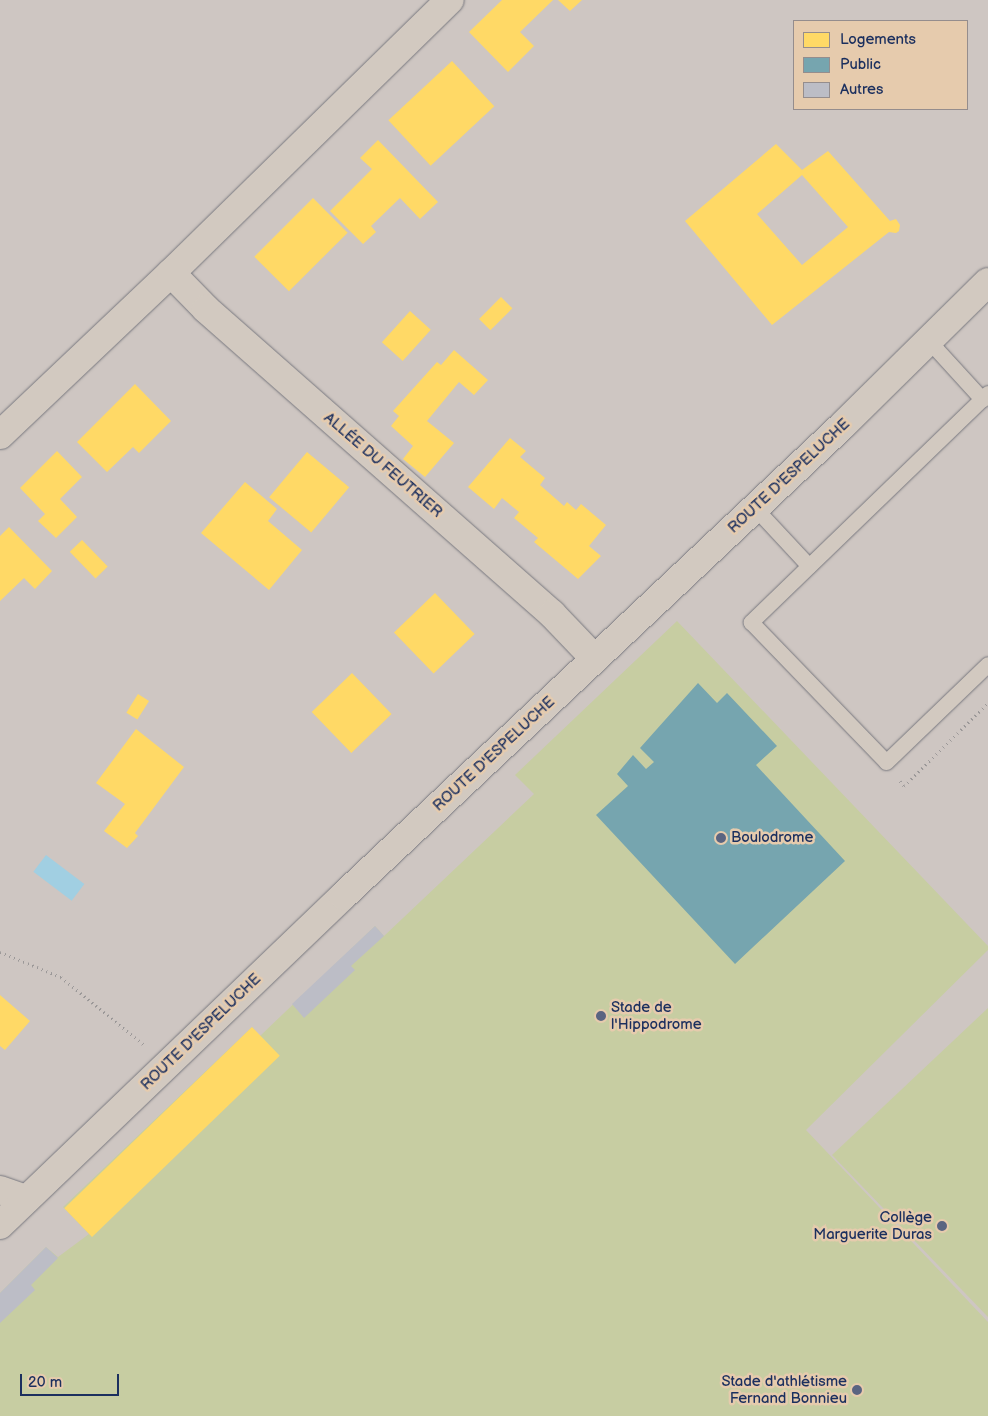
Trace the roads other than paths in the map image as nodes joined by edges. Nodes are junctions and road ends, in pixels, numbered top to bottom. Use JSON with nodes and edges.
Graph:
{"nodes":[{"id":1,"x":450,"y":0,"type":"edge"},
{"id":2,"x":171,"y":273,"type":"junction"},
{"id":3,"x":988,"y":282,"type":"edge"},
{"id":4,"x":929,"y":341,"type":"junction"},
{"id":5,"x":985,"y":396,"type":"edge"},
{"id":6,"x":0,"y":436,"type":"edge"},
{"id":7,"x":755,"y":508,"type":"junction"},
{"id":8,"x":809,"y":566,"type":"junction"},
{"id":9,"x":595,"y":659,"type":"junction"},
{"id":10,"x":988,"y":664,"type":"edge"},
{"id":11,"x":0,"y":1190,"type":"edge"},
{"id":12,"x":26,"y":1199,"type":"junction"},
{"id":13,"x":0,"y":1225,"type":"edge"}],
"edges":[{"from":1,"to":2,"type":"street"},
{"from":2,"to":6,"type":"street"},
{"from":2,"to":9,"type":"street","name":"ALLÉE DU FEUTRIER"},
{"from":3,"to":4,"type":"street","name":"ROUTE D'ESPELUCHE"},
{"from":4,"to":5,"type":"lane"},
{"from":4,"to":7,"type":"street","name":"ROUTE D'ESPELUCHE"},
{"from":5,"to":8,"type":"lane"},
{"from":7,"to":8,"type":"lane"},
{"from":7,"to":9,"type":"street","name":"ROUTE D'ESPELUCHE"},
{"from":8,"to":10,"type":"lane"},
{"from":9,"to":12,"type":"street","name":"ROUTE D'ESPELUCHE"},
{"from":11,"to":12,"type":"street"},
{"from":12,"to":13,"type":"street","name":"ROUTE D'ESPELUCHE"}]}
